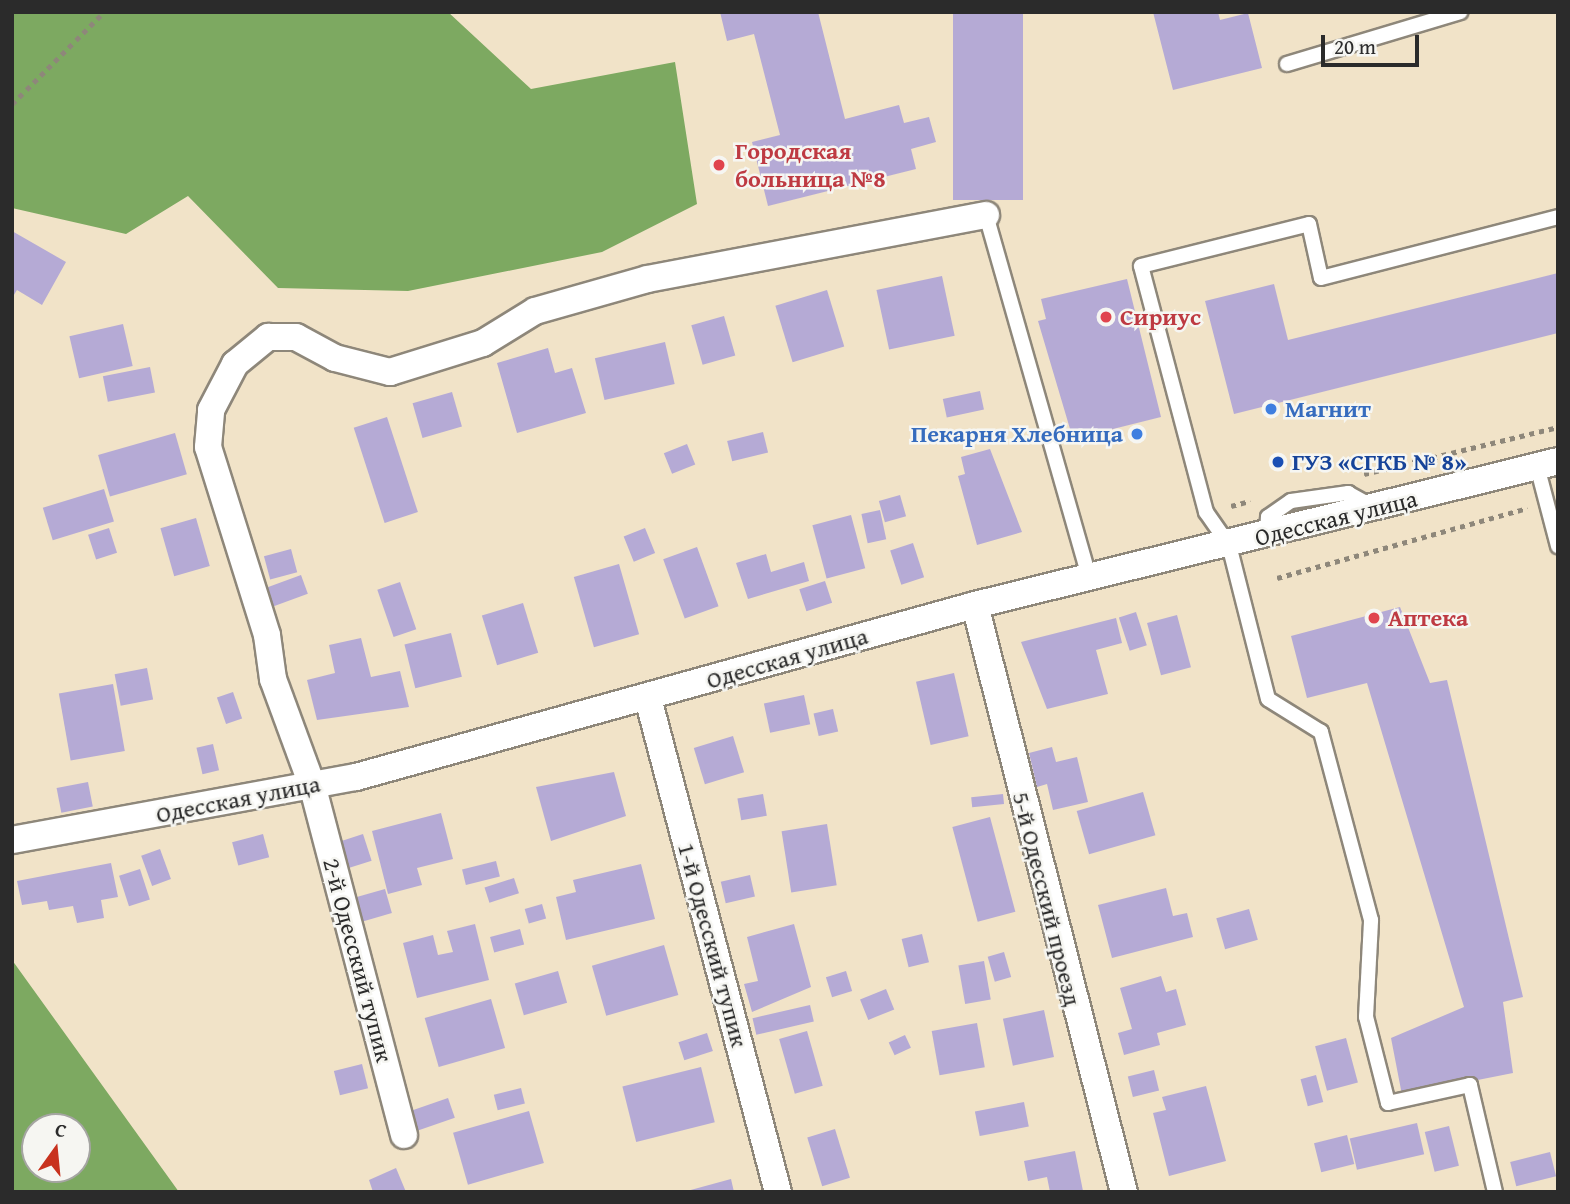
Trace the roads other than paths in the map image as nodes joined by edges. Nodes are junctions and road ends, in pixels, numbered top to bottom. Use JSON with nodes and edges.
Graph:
{"nodes":[{"id":1,"x":1460,"y":12,"type":"edge"},
{"id":2,"x":1287,"y":64,"type":"dead end"},
{"id":3,"x":986,"y":215,"type":"joint"},
{"id":4,"x":1558,"y":217,"type":"edge"},
{"id":5,"x":1547,"y":464,"type":"edge"},
{"id":6,"x":1229,"y":545,"type":"junction"},
{"id":7,"x":1558,"y":546,"type":"edge"},
{"id":8,"x":1090,"y":579,"type":"junction"},
{"id":9,"x":975,"y":605,"type":"junction"},
{"id":10,"x":648,"y":698,"type":"junction"},
{"id":11,"x":312,"y":785,"type":"junction"},
{"id":12,"x":12,"y":840,"type":"edge"},
{"id":13,"x":404,"y":1135,"type":"dead end"},
{"id":14,"x":778,"y":1192,"type":"edge"},
{"id":15,"x":1124,"y":1192,"type":"edge"},
{"id":16,"x":1495,"y":1192,"type":"edge"}],
"edges":[{"from":1,"to":2,"type":"lane"},
{"from":3,"to":8,"type":"lane"},
{"from":3,"to":11,"type":"street","name":"2-й Одесский тупик"},
{"from":4,"to":6,"type":"lane"},
{"from":5,"to":6,"type":"street","name":"Одесская улица"},
{"from":5,"to":7,"type":"lane"},
{"from":6,"to":8,"type":"street","name":"Одесская улица"},
{"from":6,"to":16,"type":"lane"},
{"from":8,"to":9,"type":"street","name":"Одесская улица"},
{"from":9,"to":10,"type":"street","name":"Одесская улица"},
{"from":9,"to":15,"type":"street","name":"5-й Одесский проезд"},
{"from":10,"to":11,"type":"street","name":"Одесская улица"},
{"from":10,"to":14,"type":"street","name":"1-й Одесский тупик"},
{"from":11,"to":12,"type":"street","name":"Одесская улица"},
{"from":11,"to":13,"type":"street","name":"2-й Одесский тупик"}]}
